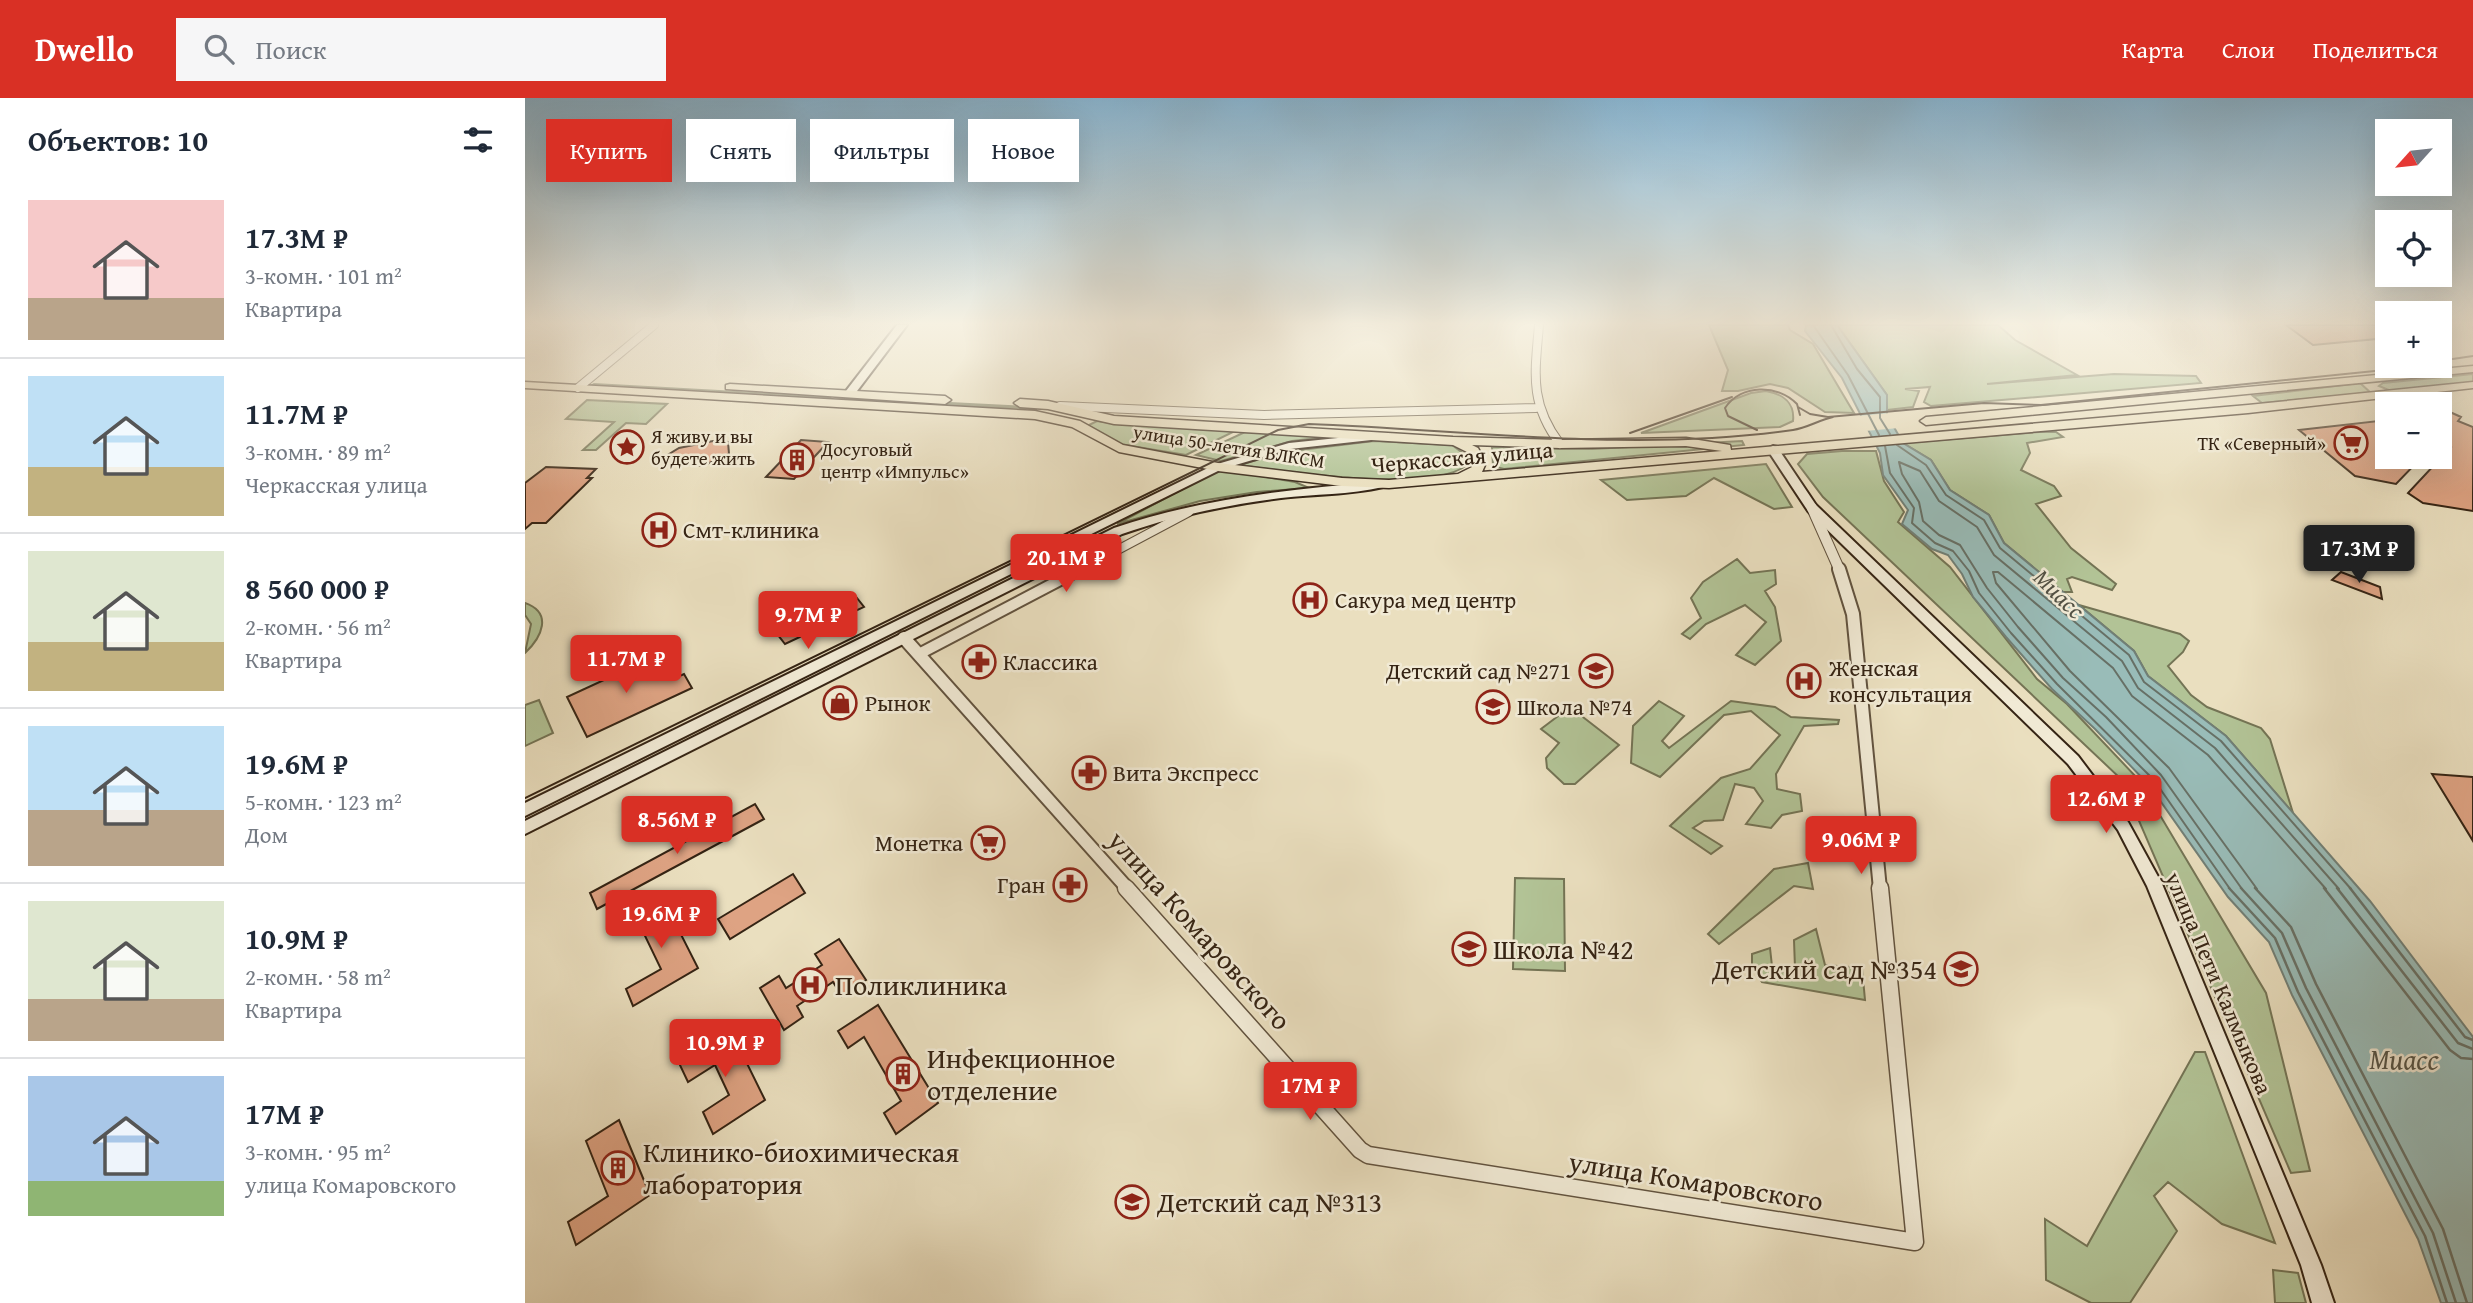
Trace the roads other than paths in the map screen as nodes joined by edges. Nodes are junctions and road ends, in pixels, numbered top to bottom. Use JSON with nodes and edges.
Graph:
{"nodes":[{"id":1,"x":586,"y":381,"type":"edge"},
{"id":2,"x":631,"y":381,"type":"edge"},
{"id":3,"x":859,"y":381,"type":"edge"},
{"id":4,"x":1537,"y":381,"type":"edge"},
{"id":5,"x":2348,"y":381,"type":"edge"},
{"id":6,"x":2372,"y":381,"type":"edge"},
{"id":7,"x":525,"y":385,"type":"edge"},
{"id":8,"x":2473,"y":385,"type":"edge"},
{"id":9,"x":578,"y":388,"type":"junction"},
{"id":10,"x":2387,"y":392,"type":"edge"},
{"id":11,"x":2401,"y":392,"type":"edge"},
{"id":12,"x":850,"y":393,"type":"junction"},
{"id":13,"x":2231,"y":393,"type":"junction"},
{"id":14,"x":2375,"y":395,"type":"edge"},
{"id":15,"x":2200,"y":396,"type":"junction"},
{"id":16,"x":841,"y":404,"type":"junction"},
{"id":17,"x":1048,"y":405,"type":"junction"},
{"id":18,"x":1536,"y":408,"type":"junction"},
{"id":19,"x":2248,"y":408,"type":"junction"},
{"id":20,"x":2147,"y":417,"type":"junction"},
{"id":21,"x":1926,"y":421,"type":"dead end"},
{"id":22,"x":1389,"y":436,"type":"junction"},
{"id":23,"x":1453,"y":441,"type":"junction"},
{"id":24,"x":1560,"y":444,"type":"junction"},
{"id":25,"x":1773,"y":449,"type":"junction"},
{"id":26,"x":1754,"y":451,"type":"junction"},
{"id":27,"x":1218,"y":467,"type":"junction"},
{"id":28,"x":1451,"y":480,"type":"junction"},
{"id":29,"x":1389,"y":484,"type":"junction"},
{"id":30,"x":1199,"y":506,"type":"junction"},
{"id":31,"x":1812,"y":508,"type":"junction"},
{"id":32,"x":899,"y":633,"type":"junction"},
{"id":33,"x":919,"y":654,"type":"junction"},
{"id":34,"x":525,"y":810,"type":"edge"},
{"id":35,"x":525,"y":828,"type":"edge"},
{"id":36,"x":1915,"y":1242,"type":"joint"},
{"id":37,"x":2323,"y":1303,"type":"edge"}],
"edges":[{"from":1,"to":9,"type":"street"},
{"from":2,"to":12,"type":"main road","name":"улица 50-летия ВЛКСМ"},
{"from":3,"to":12,"type":"main road"},
{"from":4,"to":18,"type":"street"},
{"from":5,"to":13,"type":"main road"},
{"from":6,"to":10,"type":"main road"},
{"from":7,"to":9,"type":"main road","name":"улица 50-летия ВЛКСМ"},
{"from":8,"to":11,"type":"main road","name":"Черкасская улица"},
{"from":9,"to":16,"type":"main road","name":"улица 50-летия ВЛКСМ"},
{"from":12,"to":16,"type":"main road"},
{"from":12,"to":17,"type":"main road","name":"улица 50-летия ВЛКСМ"},
{"from":13,"to":15,"type":"main road"},
{"from":13,"to":19,"type":"main road"},
{"from":14,"to":19,"type":"main road","name":"Черкасская улица"},
{"from":15,"to":20,"type":"main road"},
{"from":15,"to":21,"type":"main road"},
{"from":16,"to":27,"type":"main road","name":"улица 50-летия ВЛКСМ"},
{"from":17,"to":18,"type":"street"},
{"from":17,"to":22,"type":"main road","name":"улица 50-летия ВЛКСМ"},
{"from":18,"to":24,"type":"street"},
{"from":19,"to":20,"type":"main road","name":"Черкасская улица"},
{"from":20,"to":25,"type":"main road","name":"Черкасская улица"},
{"from":22,"to":23,"type":"main road","name":"Черкасская улица"},
{"from":22,"to":27,"type":"main road","name":"Черкасская улица"},
{"from":23,"to":24,"type":"main road","name":"Черкасская улица"},
{"from":23,"to":28,"type":"main road"},
{"from":24,"to":26,"type":"main road","name":"Черкасская улица"},
{"from":25,"to":26,"type":"main road","name":"Черкасская улица"},
{"from":25,"to":31,"type":"main road","name":"улица Пети Калмыкова"},
{"from":26,"to":28,"type":"main road","name":"Черкасская улица"},
{"from":27,"to":29,"type":"main road","name":"улица 50-летия ВЛКСМ"},
{"from":27,"to":32,"type":"main road","name":"Черкасская улица"},
{"from":28,"to":29,"type":"main road","name":"Черкасская улица"},
{"from":29,"to":30,"type":"main road","name":"Черкасская улица"},
{"from":30,"to":32,"type":"main road","name":"Черкасская улица"},
{"from":30,"to":33,"type":"street"},
{"from":31,"to":36,"type":"street","name":"улица Пети Калмыкова"},
{"from":31,"to":37,"type":"main road","name":"улица Пети Калмыкова"},
{"from":32,"to":33,"type":"street","name":"улица Комаровского"},
{"from":32,"to":34,"type":"main road","name":"Черкасская улица"},
{"from":32,"to":35,"type":"main road","name":"Черкасская улица"},
{"from":33,"to":36,"type":"street","name":"улица Комаровского"}]}
